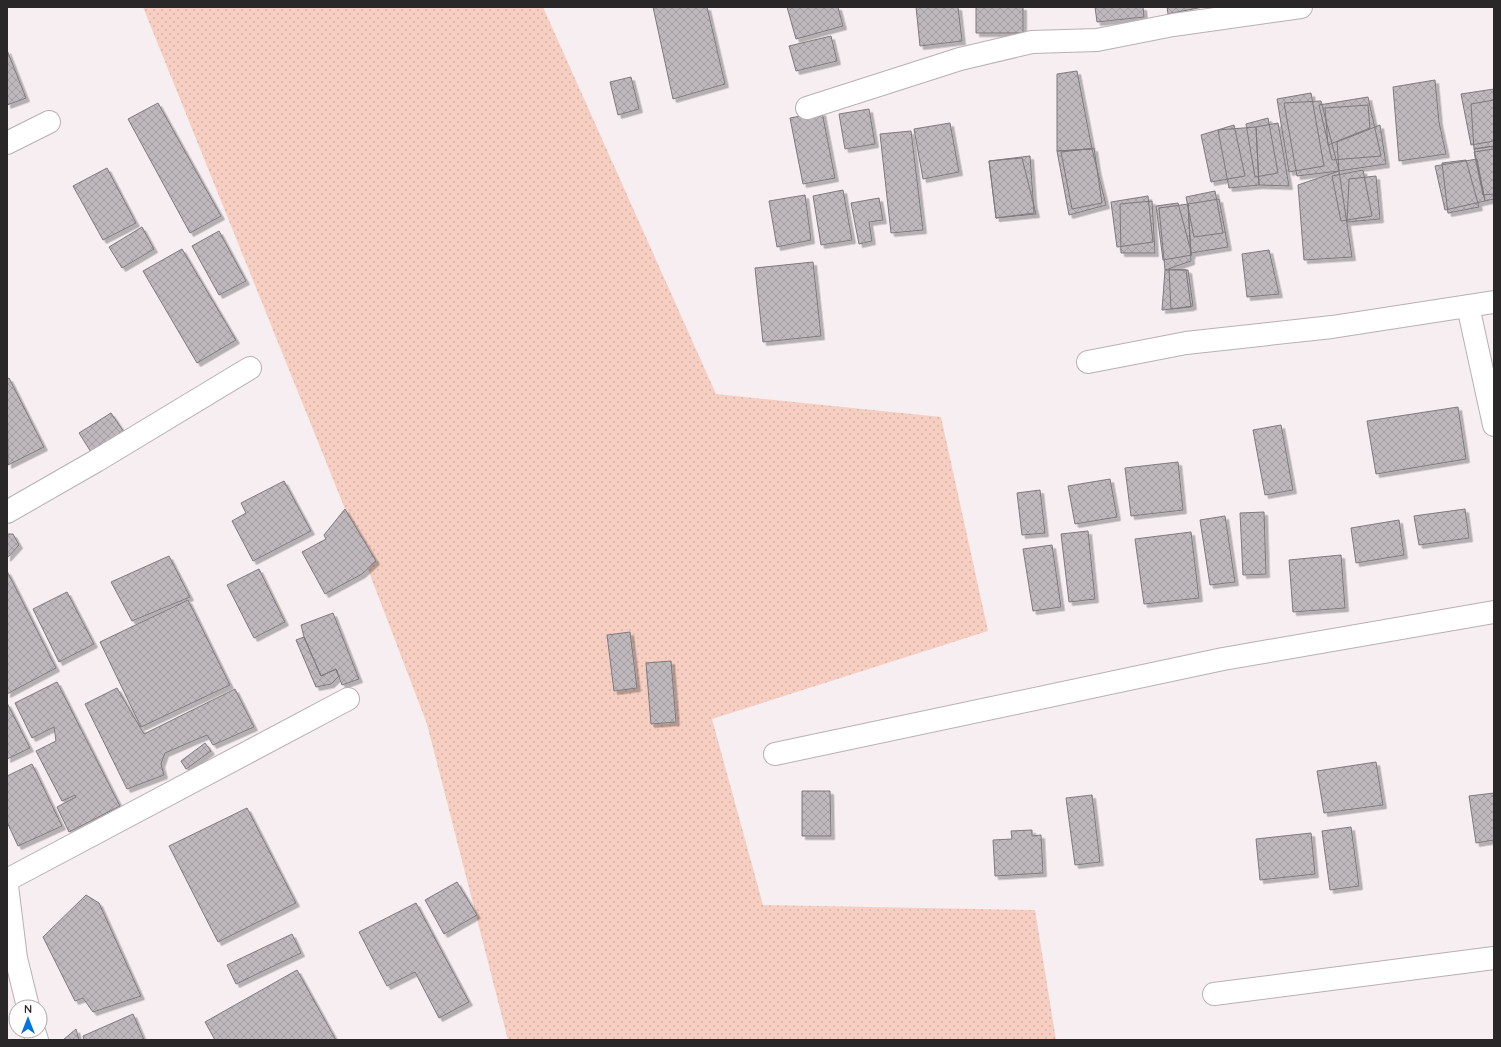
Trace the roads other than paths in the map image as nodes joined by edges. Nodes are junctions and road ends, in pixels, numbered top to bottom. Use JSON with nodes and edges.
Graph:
{"nodes":[{"id":1,"x":1301,"y":7,"type":"edge"},
{"id":2,"x":1260,"y":10,"type":"edge"},
{"id":3,"x":807,"y":108,"type":"dead end"},
{"id":4,"x":49,"y":122,"type":"dead end"},
{"id":5,"x":7,"y":143,"type":"edge"},
{"id":6,"x":1494,"y":302,"type":"edge"},
{"id":7,"x":1468,"y":306,"type":"junction"},
{"id":8,"x":1088,"y":362,"type":"dead end"},
{"id":9,"x":250,"y":368,"type":"dead end"},
{"id":10,"x":1494,"y":425,"type":"edge"},
{"id":11,"x":7,"y":512,"type":"edge"},
{"id":12,"x":1494,"y":612,"type":"edge"},
{"id":13,"x":348,"y":700,"type":"dead end"},
{"id":14,"x":775,"y":754,"type":"dead end"},
{"id":15,"x":7,"y":880,"type":"edge"},
{"id":16,"x":7,"y":886,"type":"edge"},
{"id":17,"x":1494,"y":958,"type":"edge"},
{"id":18,"x":1214,"y":994,"type":"dead end"},
{"id":19,"x":26,"y":999,"type":"edge"}],
"edges":[{"from":1,"to":2,"type":"street"},
{"from":2,"to":3,"type":"street"},
{"from":4,"to":5,"type":"street"},
{"from":6,"to":7,"type":"street"},
{"from":7,"to":8,"type":"street"},
{"from":7,"to":10,"type":"street"},
{"from":9,"to":11,"type":"street"},
{"from":12,"to":14,"type":"street"},
{"from":13,"to":15,"type":"street"},
{"from":16,"to":19,"type":"street"},
{"from":17,"to":18,"type":"street"}]}
